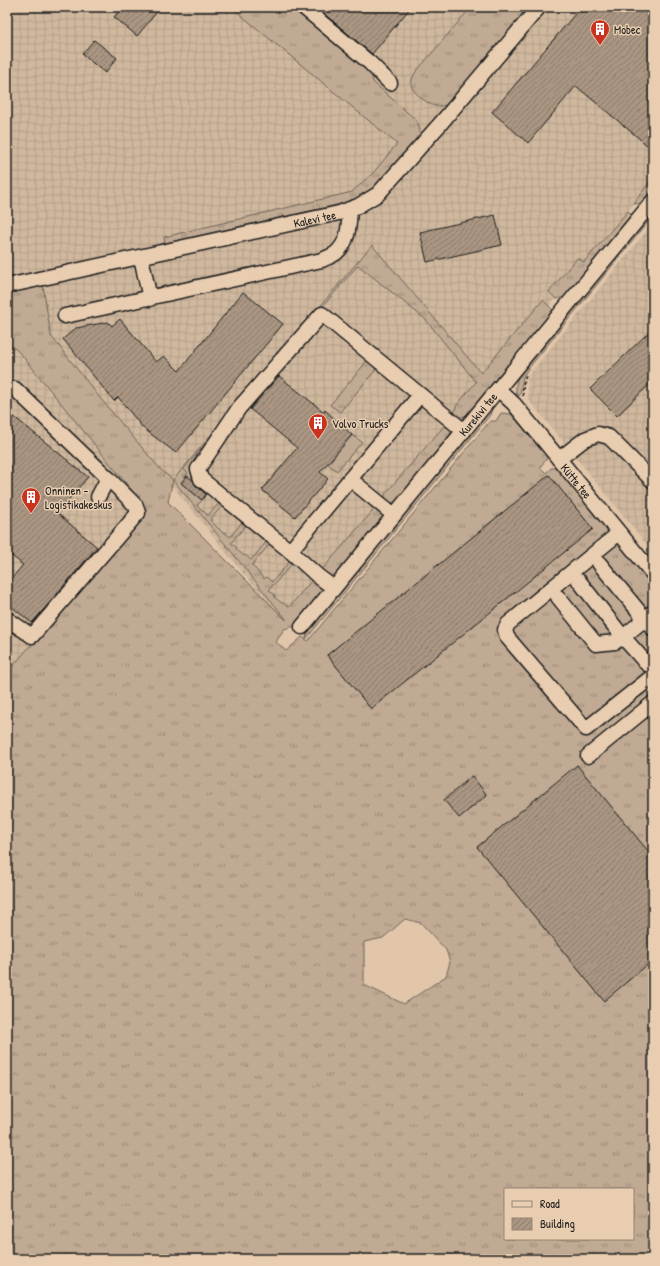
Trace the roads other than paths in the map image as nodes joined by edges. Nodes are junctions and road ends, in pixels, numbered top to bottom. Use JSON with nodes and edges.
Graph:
{"nodes":[{"id":1,"x":302,"y":7,"type":"edge"},
{"id":2,"x":539,"y":7,"type":"edge"},
{"id":3,"x":390,"y":83,"type":"dead end"},
{"id":4,"x":653,"y":201,"type":"edge"},
{"id":5,"x":350,"y":209,"type":"junction"},
{"id":6,"x":141,"y":257,"type":"junction"},
{"id":7,"x":7,"y":286,"type":"edge"},
{"id":8,"x":150,"y":299,"type":"junction"},
{"id":9,"x":65,"y":316,"type":"dead end"},
{"id":10,"x":7,"y":388,"type":"edge"},
{"id":11,"x":498,"y":389,"type":"junction"},
{"id":12,"x":420,"y":395,"type":"junction"},
{"id":13,"x":464,"y":431,"type":"junction"},
{"id":14,"x":559,"y":459,"type":"junction"},
{"id":15,"x":108,"y":478,"type":"junction"},
{"id":16,"x":350,"y":479,"type":"junction"},
{"id":17,"x":653,"y":481,"type":"edge"},
{"id":18,"x":98,"y":497,"type":"dead end"},
{"id":19,"x":394,"y":515,"type":"junction"},
{"id":20,"x":619,"y":533,"type":"junction"},
{"id":21,"x":290,"y":551,"type":"junction"},
{"id":22,"x":599,"y":563,"type":"dead end"},
{"id":23,"x":653,"y":574,"type":"edge"},
{"id":24,"x":579,"y":581,"type":"dead end"},
{"id":25,"x":334,"y":588,"type":"junction"},
{"id":26,"x":558,"y":597,"type":"dead end"},
{"id":27,"x":7,"y":619,"type":"edge"},
{"id":28,"x":650,"y":620,"type":"edge"},
{"id":29,"x":302,"y":627,"type":"dead end"},
{"id":30,"x":623,"y":636,"type":"junction"},
{"id":31,"x":650,"y":670,"type":"edge"},
{"id":32,"x":653,"y":703,"type":"edge"},
{"id":33,"x":588,"y":756,"type":"dead end"}],
"edges":[{"from":1,"to":3,"type":"street"},
{"from":2,"to":5,"type":"street","name":"Kalevi tee"},
{"from":4,"to":11,"type":"street","name":"Kurekivi tee"},
{"from":5,"to":6,"type":"street","name":"Kalevi tee"},
{"from":5,"to":8,"type":"street"},
{"from":6,"to":7,"type":"street","name":"Kalevi tee"},
{"from":6,"to":8,"type":"street"},
{"from":8,"to":9,"type":"street"},
{"from":10,"to":15,"type":"street"},
{"from":11,"to":13,"type":"street","name":"Kurekivi tee"},
{"from":11,"to":14,"type":"street","name":"Kütte tee"},
{"from":12,"to":13,"type":"street"},
{"from":12,"to":16,"type":"street"},
{"from":12,"to":21,"type":"street"},
{"from":13,"to":19,"type":"street","name":"Kurekivi tee"},
{"from":14,"to":17,"type":"street"},
{"from":14,"to":20,"type":"street","name":"Kütte tee"},
{"from":15,"to":18,"type":"street"},
{"from":15,"to":27,"type":"street"},
{"from":16,"to":19,"type":"street"},
{"from":16,"to":21,"type":"street"},
{"from":19,"to":25,"type":"street","name":"Kurekivi tee"},
{"from":20,"to":23,"type":"street","name":"Kütte tee"},
{"from":20,"to":31,"type":"street"},
{"from":21,"to":25,"type":"street"},
{"from":22,"to":28,"type":"street"},
{"from":24,"to":30,"type":"street"},
{"from":25,"to":29,"type":"street","name":"Kurekivi tee"},
{"from":26,"to":30,"type":"street"},
{"from":28,"to":30,"type":"street"},
{"from":30,"to":31,"type":"street"},
{"from":32,"to":33,"type":"street"}]}
